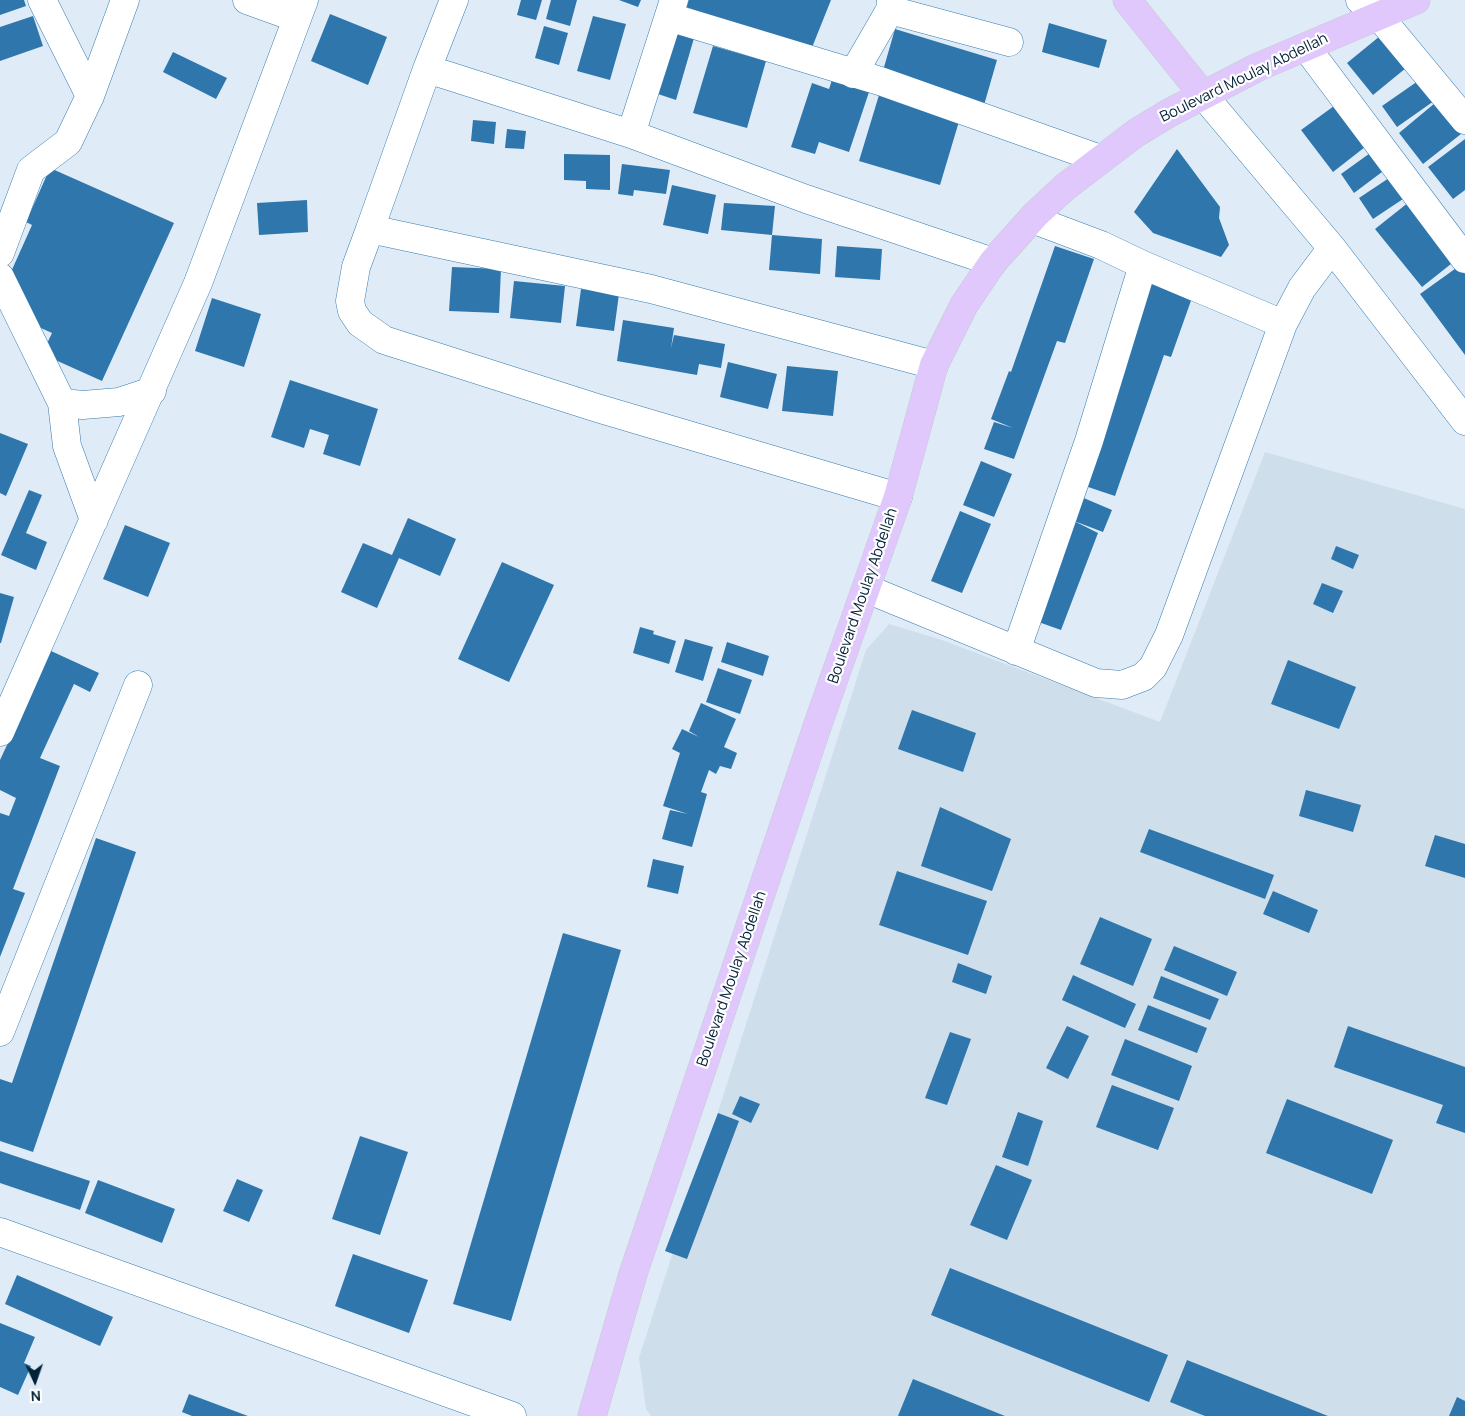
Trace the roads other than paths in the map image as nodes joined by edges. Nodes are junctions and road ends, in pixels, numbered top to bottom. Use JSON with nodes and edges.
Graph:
{"nodes":[{"id":1,"x":42,"y":0,"type":"edge"},
{"id":2,"x":124,"y":0,"type":"edge"},
{"id":3,"x":248,"y":0,"type":"edge"},
{"id":4,"x":454,"y":0,"type":"edge"},
{"id":5,"x":1127,"y":0,"type":"edge"},
{"id":6,"x":1416,"y":0,"type":"edge"},
{"id":7,"x":890,"y":5,"type":"edge"},
{"id":8,"x":1369,"y":7,"type":"edge"},
{"id":9,"x":300,"y":9,"type":"edge"},
{"id":10,"x":671,"y":9,"type":"edge"},
{"id":11,"x":1009,"y":42,"type":"dead end"},
{"id":12,"x":1306,"y":46,"type":"junction"},
{"id":13,"x":427,"y":69,"type":"junction"},
{"id":14,"x":853,"y":74,"type":"junction"},
{"id":15,"x":1203,"y":95,"type":"junction"},
{"id":16,"x":90,"y":96,"type":"junction"},
{"id":17,"x":1465,"y":120,"type":"edge"},
{"id":18,"x":631,"y":134,"type":"junction"},
{"id":19,"x":1100,"y":159,"type":"junction"},
{"id":20,"x":1032,"y":219,"type":"junction"},
{"id":21,"x":370,"y":229,"type":"junction"},
{"id":22,"x":1332,"y":248,"type":"junction"},
{"id":23,"x":0,"y":253,"type":"edge"},
{"id":24,"x":1465,"y":259,"type":"edge"},
{"id":25,"x":994,"y":262,"type":"junction"},
{"id":26,"x":1144,"y":265,"type":"junction"},
{"id":27,"x":0,"y":270,"type":"edge"},
{"id":28,"x":4,"y":287,"type":"edge"},
{"id":29,"x":1283,"y":324,"type":"junction"},
{"id":30,"x":934,"y":364,"type":"junction"},
{"id":31,"x":152,"y":391,"type":"junction"},
{"id":32,"x":62,"y":403,"type":"junction"},
{"id":33,"x":1465,"y":421,"type":"edge"},
{"id":34,"x":898,"y":498,"type":"junction"},
{"id":35,"x":94,"y":520,"type":"junction"},
{"id":36,"x":867,"y":589,"type":"junction"},
{"id":37,"x":1016,"y":651,"type":"junction"},
{"id":38,"x":138,"y":685,"type":"dead end"},
{"id":39,"x":0,"y":732,"type":"edge"},
{"id":40,"x":0,"y":1032,"type":"edge"},
{"id":41,"x":0,"y":1232,"type":"edge"},
{"id":42,"x":512,"y":1416,"type":"edge"},
{"id":43,"x":592,"y":1416,"type":"edge"}],
"edges":[{"from":1,"to":16,"type":"street"},
{"from":2,"to":16,"type":"street"},
{"from":3,"to":9,"type":"street"},
{"from":4,"to":13,"type":"street"},
{"from":5,"to":15,"type":"main road"},
{"from":6,"to":8,"type":"main road","name":"Boulevard Moulay Abdellah"},
{"from":7,"to":11,"type":"street"},
{"from":7,"to":14,"type":"street"},
{"from":8,"to":12,"type":"main road","name":"Boulevard Moulay Abdellah"},
{"from":8,"to":17,"type":"street"},
{"from":9,"to":31,"type":"street"},
{"from":10,"to":14,"type":"street"},
{"from":10,"to":18,"type":"street"},
{"from":12,"to":15,"type":"main road","name":"Boulevard Moulay Abdellah"},
{"from":12,"to":24,"type":"street"},
{"from":13,"to":18,"type":"street"},
{"from":13,"to":21,"type":"street"},
{"from":14,"to":19,"type":"street"},
{"from":15,"to":19,"type":"main road","name":"Boulevard Moulay Abdellah"},
{"from":15,"to":22,"type":"street"},
{"from":16,"to":23,"type":"street"},
{"from":18,"to":25,"type":"street"},
{"from":19,"to":20,"type":"main road","name":"Boulevard Moulay Abdellah"},
{"from":20,"to":25,"type":"main road","name":"Boulevard Moulay Abdellah"},
{"from":20,"to":26,"type":"street"},
{"from":21,"to":30,"type":"street"},
{"from":21,"to":34,"type":"street"},
{"from":22,"to":29,"type":"street"},
{"from":22,"to":33,"type":"street"},
{"from":25,"to":30,"type":"main road","name":"Boulevard Moulay Abdellah"},
{"from":26,"to":29,"type":"street"},
{"from":26,"to":37,"type":"street"},
{"from":27,"to":28,"type":"street"},
{"from":28,"to":32,"type":"street"},
{"from":29,"to":37,"type":"street"},
{"from":30,"to":34,"type":"main road","name":"Boulevard Moulay Abdellah"},
{"from":31,"to":32,"type":"street"},
{"from":31,"to":35,"type":"street"},
{"from":32,"to":35,"type":"street"},
{"from":34,"to":36,"type":"main road","name":"Boulevard Moulay Abdellah"},
{"from":35,"to":39,"type":"street"},
{"from":36,"to":37,"type":"street"},
{"from":36,"to":43,"type":"main road","name":"Boulevard Moulay Abdellah"},
{"from":38,"to":40,"type":"street"},
{"from":41,"to":42,"type":"street"}]}
